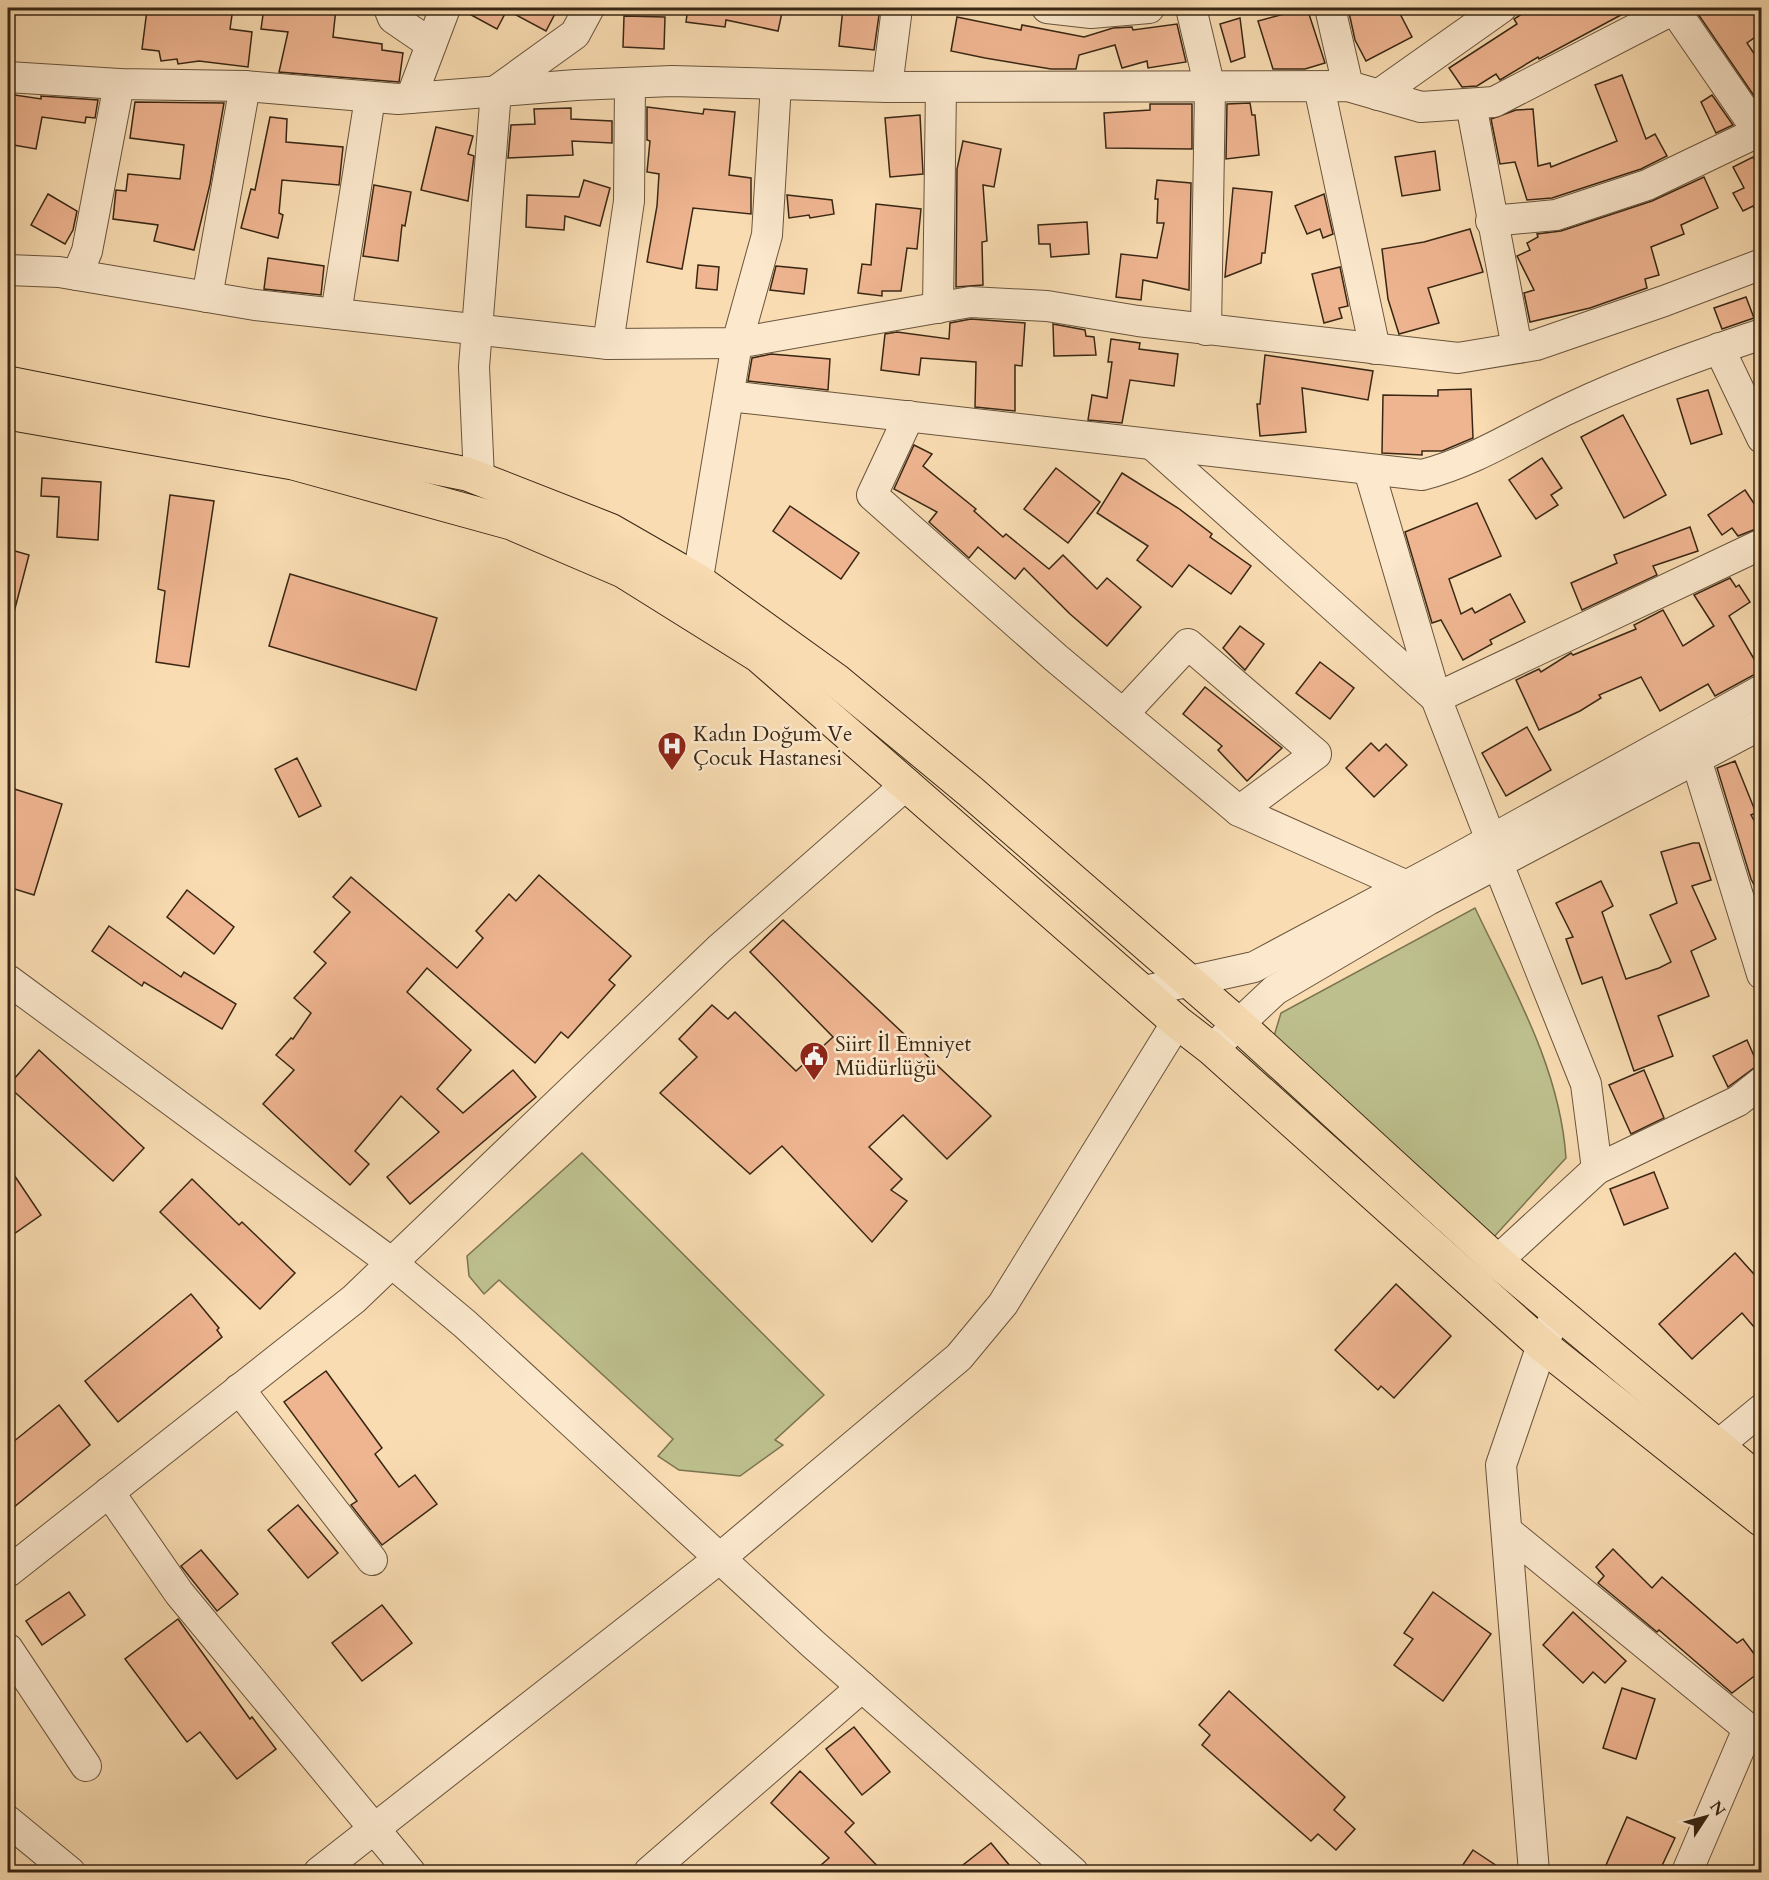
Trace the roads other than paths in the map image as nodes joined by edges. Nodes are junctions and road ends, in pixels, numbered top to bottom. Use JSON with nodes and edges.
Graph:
{"nodes":[{"id":1,"x":389,"y":8,"type":"edge"},
{"id":2,"x":445,"y":8,"type":"edge"},
{"id":3,"x":589,"y":8,"type":"edge"},
{"id":4,"x":897,"y":8,"type":"edge"},
{"id":5,"x":1047,"y":8,"type":"edge"},
{"id":6,"x":1149,"y":8,"type":"edge"},
{"id":7,"x":1191,"y":8,"type":"edge"},
{"id":8,"x":1330,"y":8,"type":"edge"},
{"id":9,"x":1501,"y":8,"type":"edge"},
{"id":10,"x":1675,"y":8,"type":"edge"},
{"id":11,"x":431,"y":44,"type":"junction"},
{"id":12,"x":8,"y":77,"type":"edge"},
{"id":13,"x":630,"y":83,"type":"junction"},
{"id":14,"x":119,"y":84,"type":"junction"},
{"id":15,"x":776,"y":84,"type":"junction"},
{"id":16,"x":246,"y":86,"type":"junction"},
{"id":17,"x":1348,"y":86,"type":"junction"},
{"id":18,"x":887,"y":87,"type":"junction"},
{"id":19,"x":941,"y":87,"type":"junction"},
{"id":20,"x":1319,"y":87,"type":"junction"},
{"id":21,"x":1210,"y":88,"type":"junction"},
{"id":22,"x":495,"y":92,"type":"junction"},
{"id":23,"x":1378,"y":95,"type":"junction"},
{"id":24,"x":370,"y":98,"type":"junction"},
{"id":25,"x":411,"y":98,"type":"junction"},
{"id":26,"x":1471,"y":104,"type":"junction"},
{"id":27,"x":1760,"y":133,"type":"edge"},
{"id":28,"x":1491,"y":221,"type":"junction"},
{"id":29,"x":1761,"y":264,"type":"edge"},
{"id":30,"x":8,"y":270,"type":"edge"},
{"id":31,"x":76,"y":275,"type":"junction"},
{"id":32,"x":207,"y":297,"type":"junction"},
{"id":33,"x":938,"y":308,"type":"junction"},
{"id":34,"x":336,"y":314,"type":"junction"},
{"id":35,"x":1206,"y":330,"type":"junction"},
{"id":36,"x":477,"y":331,"type":"junction"},
{"id":37,"x":1761,"y":334,"type":"edge"},
{"id":38,"x":737,"y":343,"type":"junction"},
{"id":39,"x":608,"y":344,"type":"junction"},
{"id":40,"x":1517,"y":348,"type":"junction"},
{"id":41,"x":1719,"y":348,"type":"junction"},
{"id":42,"x":1375,"y":349,"type":"junction"},
{"id":43,"x":8,"y":383,"type":"edge"},
{"id":44,"x":729,"y":396,"type":"junction"},
{"id":45,"x":8,"y":413,"type":"edge"},
{"id":46,"x":909,"y":416,"type":"junction"},
{"id":47,"x":1761,"y":438,"type":"edge"},
{"id":48,"x":1154,"y":446,"type":"junction"},
{"id":49,"x":1369,"y":470,"type":"junction"},
{"id":50,"x":479,"y":478,"type":"junction"},
{"id":51,"x":1761,"y":544,"type":"edge"},
{"id":52,"x":697,"y":580,"type":"junction"},
{"id":53,"x":692,"y":613,"type":"junction"},
{"id":54,"x":1761,"y":690,"type":"edge"},
{"id":55,"x":1436,"y":698,"type":"junction"},
{"id":56,"x":1123,"y":714,"type":"junction"},
{"id":57,"x":1761,"y":724,"type":"edge"},
{"id":58,"x":1696,"y":759,"type":"junction"},
{"id":59,"x":907,"y":784,"type":"junction"},
{"id":60,"x":1239,"y":811,"type":"junction"},
{"id":61,"x":1494,"y":852,"type":"junction"},
{"id":62,"x":1407,"y":886,"type":"junction"},
{"id":63,"x":1761,"y":974,"type":"edge"},
{"id":64,"x":8,"y":980,"type":"edge"},
{"id":65,"x":1190,"y":981,"type":"junction"},
{"id":66,"x":1145,"y":991,"type":"junction"},
{"id":67,"x":1177,"y":1022,"type":"junction"},
{"id":68,"x":1237,"y":1023,"type":"junction"},
{"id":69,"x":1212,"y":1049,"type":"junction"},
{"id":70,"x":1761,"y":1082,"type":"edge"},
{"id":71,"x":1598,"y":1169,"type":"junction"},
{"id":72,"x":1497,"y":1261,"type":"junction"},
{"id":73,"x":392,"y":1263,"type":"junction"},
{"id":74,"x":1558,"y":1311,"type":"junction"},
{"id":75,"x":1542,"y":1345,"type":"junction"},
{"id":76,"x":239,"y":1389,"type":"junction"},
{"id":77,"x":1761,"y":1409,"type":"edge"},
{"id":78,"x":1717,"y":1446,"type":"junction"},
{"id":79,"x":1761,"y":1483,"type":"edge"},
{"id":80,"x":109,"y":1492,"type":"junction"},
{"id":81,"x":1761,"y":1520,"type":"edge"},
{"id":82,"x":1507,"y":1531,"type":"junction"},
{"id":83,"x":720,"y":1558,"type":"junction"},
{"id":84,"x":372,"y":1560,"type":"dead end"},
{"id":85,"x":8,"y":1572,"type":"edge"},
{"id":86,"x":8,"y":1649,"type":"edge"},
{"id":87,"x":862,"y":1687,"type":"junction"},
{"id":88,"x":1755,"y":1734,"type":"edge"},
{"id":89,"x":86,"y":1766,"type":"dead end"},
{"id":90,"x":8,"y":1821,"type":"edge"},
{"id":91,"x":374,"y":1828,"type":"junction"},
{"id":92,"x":70,"y":1872,"type":"edge"},
{"id":93,"x":320,"y":1872,"type":"edge"},
{"id":94,"x":410,"y":1872,"type":"edge"},
{"id":95,"x":649,"y":1872,"type":"edge"},
{"id":96,"x":1073,"y":1872,"type":"edge"},
{"id":97,"x":1534,"y":1872,"type":"edge"},
{"id":98,"x":1687,"y":1872,"type":"edge"}],
"edges":[{"from":1,"to":11,"type":"street"},
{"from":2,"to":11,"type":"street"},
{"from":3,"to":22,"type":"street"},
{"from":4,"to":18,"type":"street"},
{"from":5,"to":6,"type":"street"},
{"from":7,"to":21,"type":"street"},
{"from":8,"to":17,"type":"street"},
{"from":9,"to":23,"type":"street"},
{"from":10,"to":26,"type":"street"},
{"from":10,"to":27,"type":"street"},
{"from":11,"to":25,"type":"street"},
{"from":12,"to":14,"type":"street"},
{"from":13,"to":15,"type":"street"},
{"from":13,"to":22,"type":"street"},
{"from":13,"to":39,"type":"street"},
{"from":14,"to":16,"type":"street"},
{"from":14,"to":31,"type":"street"},
{"from":15,"to":18,"type":"street"},
{"from":15,"to":38,"type":"street"},
{"from":16,"to":24,"type":"street"},
{"from":16,"to":32,"type":"street"},
{"from":17,"to":20,"type":"street"},
{"from":17,"to":23,"type":"street"},
{"from":18,"to":19,"type":"street"},
{"from":19,"to":21,"type":"street"},
{"from":19,"to":33,"type":"street"},
{"from":20,"to":21,"type":"street"},
{"from":20,"to":42,"type":"street"},
{"from":21,"to":35,"type":"street"},
{"from":22,"to":25,"type":"street"},
{"from":22,"to":36,"type":"street"},
{"from":23,"to":26,"type":"street"},
{"from":24,"to":25,"type":"street"},
{"from":24,"to":34,"type":"street"},
{"from":26,"to":28,"type":"street"},
{"from":27,"to":28,"type":"street"},
{"from":28,"to":40,"type":"street"},
{"from":29,"to":40,"type":"street"},
{"from":30,"to":31,"type":"street"},
{"from":31,"to":32,"type":"street"},
{"from":32,"to":34,"type":"street"},
{"from":33,"to":35,"type":"street"},
{"from":33,"to":38,"type":"street"},
{"from":34,"to":36,"type":"street"},
{"from":35,"to":42,"type":"street"},
{"from":36,"to":39,"type":"street"},
{"from":36,"to":50,"type":"street"},
{"from":37,"to":41,"type":"street"},
{"from":38,"to":39,"type":"street"},
{"from":38,"to":44,"type":"street"},
{"from":40,"to":42,"type":"street"},
{"from":41,"to":47,"type":"street"},
{"from":41,"to":49,"type":"street"},
{"from":43,"to":50,"type":"main road"},
{"from":44,"to":46,"type":"street"},
{"from":44,"to":52,"type":"street"},
{"from":45,"to":53,"type":"main road"},
{"from":46,"to":48,"type":"street"},
{"from":46,"to":56,"type":"street"},
{"from":48,"to":49,"type":"street"},
{"from":48,"to":55,"type":"street"},
{"from":49,"to":55,"type":"street"},
{"from":50,"to":52,"type":"main road"},
{"from":51,"to":55,"type":"street"},
{"from":52,"to":53,"type":"street"},
{"from":52,"to":65,"type":"main road"},
{"from":53,"to":59,"type":"main road"},
{"from":54,"to":61,"type":"street"},
{"from":55,"to":61,"type":"street"},
{"from":56,"to":60,"type":"street"},
{"from":56,"to":60,"type":"street"},
{"from":57,"to":58,"type":"street"},
{"from":58,"to":61,"type":"street"},
{"from":58,"to":63,"type":"street"},
{"from":59,"to":66,"type":"main road"},
{"from":59,"to":73,"type":"street"},
{"from":60,"to":62,"type":"street"},
{"from":61,"to":62,"type":"street"},
{"from":61,"to":68,"type":"street"},
{"from":61,"to":71,"type":"street"},
{"from":62,"to":65,"type":"street"},
{"from":64,"to":73,"type":"street"},
{"from":65,"to":66,"type":"street"},
{"from":65,"to":68,"type":"main road"},
{"from":66,"to":67,"type":"main road"},
{"from":67,"to":69,"type":"main road"},
{"from":67,"to":83,"type":"street"},
{"from":68,"to":69,"type":"street"},
{"from":68,"to":72,"type":"main road"},
{"from":69,"to":75,"type":"main road"},
{"from":70,"to":71,"type":"street"},
{"from":71,"to":72,"type":"street"},
{"from":72,"to":74,"type":"main road"},
{"from":73,"to":76,"type":"street"},
{"from":73,"to":83,"type":"street"},
{"from":74,"to":75,"type":"street"},
{"from":74,"to":78,"type":"main road"},
{"from":75,"to":81,"type":"main road"},
{"from":75,"to":82,"type":"street"},
{"from":76,"to":80,"type":"street"},
{"from":76,"to":84,"type":"street"},
{"from":77,"to":78,"type":"street"},
{"from":78,"to":79,"type":"main road"},
{"from":80,"to":85,"type":"street"},
{"from":80,"to":91,"type":"street"},
{"from":82,"to":88,"type":"street"},
{"from":82,"to":97,"type":"street"},
{"from":83,"to":87,"type":"street"},
{"from":83,"to":91,"type":"street"},
{"from":86,"to":89,"type":"street"},
{"from":87,"to":95,"type":"street"},
{"from":87,"to":96,"type":"street"},
{"from":88,"to":98,"type":"street"},
{"from":90,"to":92,"type":"street"},
{"from":91,"to":93,"type":"street"},
{"from":91,"to":94,"type":"street"}]}
